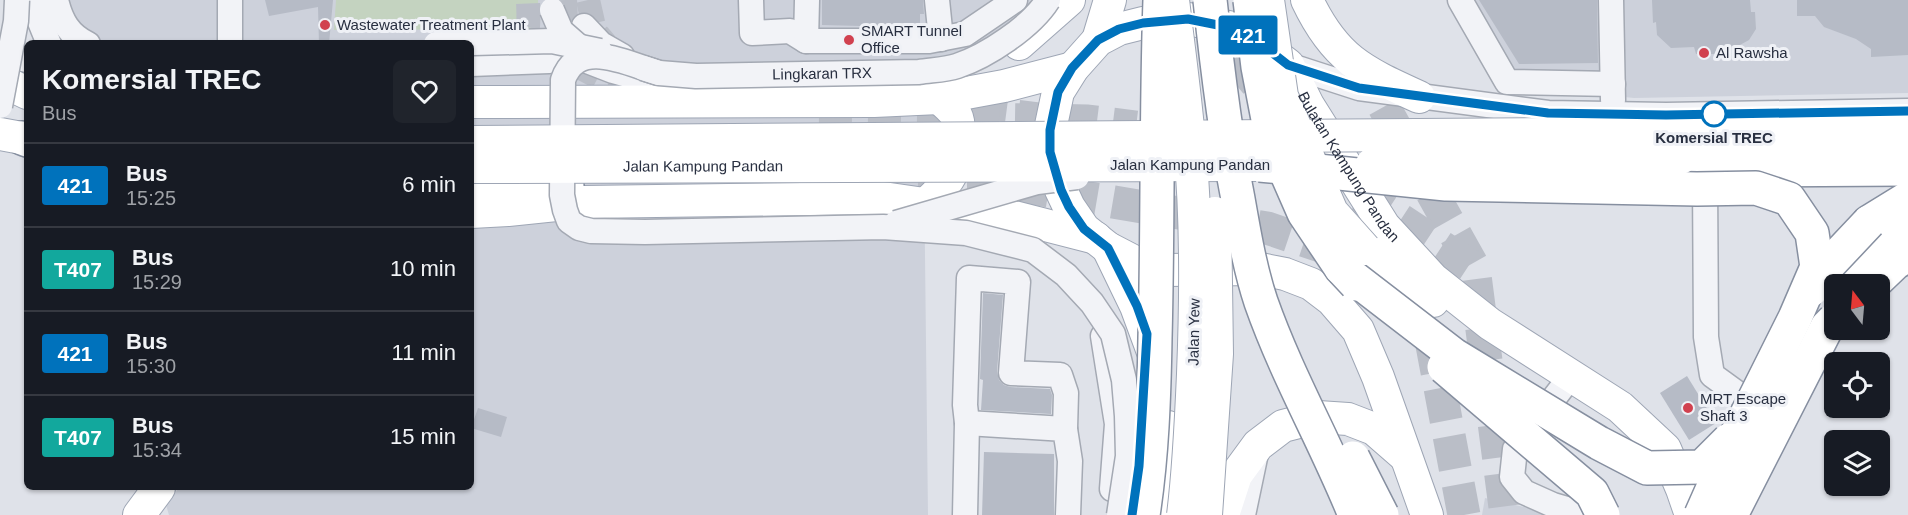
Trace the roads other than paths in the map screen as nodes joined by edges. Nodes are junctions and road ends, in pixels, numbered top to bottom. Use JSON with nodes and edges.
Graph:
{"nodes":[{"id":1,"x":17,"y":0,"type":"edge"},
{"id":2,"x":230,"y":0,"type":"edge"},
{"id":3,"x":751,"y":0,"type":"edge"},
{"id":4,"x":807,"y":0,"type":"edge"},
{"id":5,"x":938,"y":0,"type":"edge"},
{"id":6,"x":1015,"y":0,"type":"edge"},
{"id":7,"x":1048,"y":0,"type":"edge"},
{"id":8,"x":1069,"y":0,"type":"edge"},
{"id":9,"x":1110,"y":0,"type":"edge"},
{"id":10,"x":1160,"y":0,"type":"edge"},
{"id":11,"x":1173,"y":0,"type":"edge"},
{"id":12,"x":1208,"y":0,"type":"edge"},
{"id":13,"x":1231,"y":0,"type":"edge"},
{"id":14,"x":1239,"y":0,"type":"edge"},
{"id":15,"x":1250,"y":0,"type":"edge"},
{"id":16,"x":1268,"y":0,"type":"edge"},
{"id":17,"x":1283,"y":0,"type":"edge"},
{"id":18,"x":1306,"y":0,"type":"edge"},
{"id":19,"x":1460,"y":0,"type":"edge"},
{"id":20,"x":1611,"y":0,"type":"edge"},
{"id":21,"x":49,"y":1,"type":"edge"},
{"id":22,"x":557,"y":33,"type":"edge"},
{"id":23,"x":940,"y":39,"type":"junction"},
{"id":24,"x":47,"y":40,"type":"edge"},
{"id":25,"x":79,"y":40,"type":"edge"},
{"id":26,"x":230,"y":40,"type":"edge"},
{"id":27,"x":1098,"y":40,"type":"junction"},
{"id":28,"x":474,"y":41,"type":"edge"},
{"id":29,"x":814,"y":41,"type":"junction"},
{"id":30,"x":474,"y":51,"type":"edge"},
{"id":31,"x":0,"y":54,"type":"edge"},
{"id":32,"x":24,"y":59,"type":"edge"},
{"id":33,"x":474,"y":64,"type":"edge"},
{"id":34,"x":1288,"y":65,"type":"junction"},
{"id":35,"x":1072,"y":68,"type":"junction"},
{"id":36,"x":659,"y":74,"type":"junction"},
{"id":37,"x":0,"y":80,"type":"edge"},
{"id":38,"x":1584,"y":83,"type":"junction"},
{"id":39,"x":1613,"y":84,"type":"junction"},
{"id":40,"x":0,"y":89,"type":"edge"},
{"id":41,"x":24,"y":92,"type":"edge"},
{"id":42,"x":24,"y":96,"type":"edge"},
{"id":43,"x":1419,"y":97,"type":"junction"},
{"id":44,"x":939,"y":98,"type":"junction"},
{"id":45,"x":784,"y":101,"type":"junction"},
{"id":46,"x":824,"y":101,"type":"junction"},
{"id":47,"x":874,"y":101,"type":"junction"},
{"id":48,"x":474,"y":102,"type":"edge"},
{"id":49,"x":0,"y":106,"type":"edge"},
{"id":50,"x":1908,"y":111,"type":"edge"},
{"id":51,"x":1586,"y":114,"type":"junction"},
{"id":52,"x":1614,"y":115,"type":"junction"},
{"id":53,"x":1908,"y":128,"type":"edge"},
{"id":54,"x":22,"y":134,"type":"edge"},
{"id":55,"x":474,"y":142,"type":"edge"},
{"id":56,"x":1682,"y":145,"type":"junction"},
{"id":57,"x":1908,"y":149,"type":"edge"},
{"id":58,"x":1201,"y":150,"type":"junction"},
{"id":59,"x":1266,"y":152,"type":"junction"},
{"id":60,"x":1447,"y":164,"type":"junction"},
{"id":61,"x":474,"y":167,"type":"edge"},
{"id":62,"x":1908,"y":169,"type":"edge"},
{"id":63,"x":1838,"y":174,"type":"dead end"},
{"id":64,"x":1705,"y":179,"type":"junction"},
{"id":65,"x":474,"y":185,"type":"edge"},
{"id":66,"x":567,"y":186,"type":"dead end"},
{"id":67,"x":1487,"y":186,"type":"dead end"},
{"id":68,"x":1908,"y":198,"type":"edge"},
{"id":69,"x":927,"y":203,"type":"junction"},
{"id":70,"x":959,"y":208,"type":"junction"},
{"id":71,"x":507,"y":210,"type":"junction"},
{"id":72,"x":474,"y":212,"type":"edge"},
{"id":73,"x":474,"y":221,"type":"edge"},
{"id":74,"x":883,"y":227,"type":"junction"},
{"id":75,"x":1243,"y":227,"type":"junction"},
{"id":76,"x":1908,"y":228,"type":"edge"},
{"id":77,"x":1102,"y":243,"type":"junction"},
{"id":78,"x":1908,"y":255,"type":"edge"},
{"id":79,"x":1353,"y":259,"type":"junction"},
{"id":80,"x":1854,"y":274,"type":"edge"},
{"id":81,"x":1884,"y":274,"type":"edge"},
{"id":82,"x":1908,"y":276,"type":"edge"},
{"id":83,"x":1890,"y":293,"type":"edge"},
{"id":84,"x":1824,"y":321,"type":"edge"},
{"id":85,"x":1824,"y":333,"type":"edge"},
{"id":86,"x":1147,"y":334,"type":"junction"},
{"id":87,"x":1837,"y":340,"type":"edge"},
{"id":88,"x":1565,"y":372,"type":"junction"},
{"id":89,"x":1143,"y":396,"type":"junction"},
{"id":90,"x":1774,"y":416,"type":"junction"},
{"id":91,"x":967,"y":423,"type":"junction"},
{"id":92,"x":1117,"y":424,"type":"junction"},
{"id":93,"x":1065,"y":429,"type":"junction"},
{"id":94,"x":1258,"y":445,"type":"junction"},
{"id":95,"x":1406,"y":456,"type":"junction"},
{"id":96,"x":158,"y":490,"type":"edge"},
{"id":97,"x":1162,"y":510,"type":"edge"},
{"id":98,"x":139,"y":515,"type":"edge"},
{"id":99,"x":965,"y":515,"type":"edge"},
{"id":100,"x":1068,"y":515,"type":"edge"},
{"id":101,"x":1109,"y":515,"type":"edge"},
{"id":102,"x":1119,"y":515,"type":"edge"},
{"id":103,"x":1132,"y":515,"type":"edge"},
{"id":104,"x":1206,"y":515,"type":"edge"},
{"id":105,"x":1222,"y":515,"type":"edge"},
{"id":106,"x":1243,"y":515,"type":"edge"},
{"id":107,"x":1355,"y":515,"type":"edge"},
{"id":108,"x":1382,"y":515,"type":"edge"},
{"id":109,"x":1427,"y":515,"type":"edge"},
{"id":110,"x":1587,"y":515,"type":"edge"},
{"id":111,"x":1603,"y":515,"type":"edge"},
{"id":112,"x":1691,"y":515,"type":"edge"},
{"id":113,"x":1701,"y":515,"type":"edge"},
{"id":114,"x":1725,"y":515,"type":"edge"},
{"id":115,"x":1731,"y":515,"type":"edge"},
{"id":116,"x":1746,"y":515,"type":"edge"}],
"edges":[{"from":1,"to":49,"type":"street","bridge":true},
{"from":2,"to":26,"type":"street"},
{"from":3,"to":29,"type":"street"},
{"from":4,"to":29,"type":"street"},
{"from":5,"to":23,"type":"street"},
{"from":6,"to":23,"type":"street"},
{"from":7,"to":36,"type":"street","name":"Lingkaran TRX","bridge":true},
{"from":8,"to":47,"type":"main road"},
{"from":9,"to":27,"type":"main road"},
{"from":10,"to":97,"type":"highway","bridge":true},
{"from":11,"to":58,"type":"main road","bridge":true},
{"from":12,"to":58,"type":"highway","bridge":true},
{"from":13,"to":58,"type":"highway","bridge":true},
{"from":14,"to":59,"type":"highway","bridge":true},
{"from":15,"to":59,"type":"highway","bridge":true},
{"from":16,"to":79,"type":"main road","bridge":true},
{"from":17,"to":34,"type":"main road"},
{"from":18,"to":43,"type":"main road"},
{"from":19,"to":38,"type":"street"},
{"from":20,"to":39,"type":"street"},
{"from":21,"to":24,"type":"street"},
{"from":21,"to":25,"type":"street"},
{"from":22,"to":28,"type":"street","name":"Lingkaran TRX","bridge":true},
{"from":22,"to":30,"type":"street"},
{"from":22,"to":33,"type":"street"},
{"from":22,"to":36,"type":"street","name":"Lingkaran TRX","bridge":true},
{"from":22,"to":45,"type":"street"},
{"from":23,"to":29,"type":"street"},
{"from":27,"to":34,"type":"main road","name":"Bulatan Kampung Pandan"},
{"from":27,"to":35,"type":"main road","name":"Bulatan Kampung Pandan"},
{"from":29,"to":46,"type":"street"},
{"from":31,"to":32,"type":"street"},
{"from":34,"to":43,"type":"street"},
{"from":34,"to":88,"type":"main road","name":"Bulatan Kampung Pandan"},
{"from":35,"to":44,"type":"main road"},
{"from":35,"to":77,"type":"main road","name":"Bulatan Kampung Pandan"},
{"from":36,"to":74,"type":"street","bridge":true},
{"from":37,"to":41,"type":"main road"},
{"from":38,"to":39,"type":"street"},
{"from":38,"to":51,"type":"street"},
{"from":39,"to":52,"type":"street"},
{"from":40,"to":42,"type":"main road"},
{"from":43,"to":51,"type":"street"},
{"from":44,"to":47,"type":"main road"},
{"from":44,"to":69,"type":"main road"},
{"from":45,"to":46,"type":"main road"},
{"from":45,"to":48,"type":"main road"},
{"from":46,"to":47,"type":"main road"},
{"from":49,"to":54,"type":"main road"},
{"from":50,"to":52,"type":"street"},
{"from":51,"to":52,"type":"street"},
{"from":53,"to":56,"type":"main road","name":"Jalan Kampung Pandan"},
{"from":55,"to":56,"type":"main road","name":"Jalan Kampung Pandan","bridge":true},
{"from":56,"to":57,"type":"main road","name":"Jalan Kampung Pandan"},
{"from":56,"to":60,"type":"main road","name":"Jalan Kampung Pandan","bridge":true},
{"from":58,"to":59,"type":"main road","name":"Jalan Kampung Pandan","bridge":true},
{"from":58,"to":61,"type":"main road","name":"Jalan Kampung Pandan","bridge":true},
{"from":58,"to":74,"type":"street","bridge":true},
{"from":58,"to":75,"type":"highway","bridge":true},
{"from":58,"to":97,"type":"main road","name":"Jalan Yew","bridge":true},
{"from":58,"to":104,"type":"main road","name":"Jalan Yew","bridge":true},
{"from":59,"to":60,"type":"main road","name":"Jalan Kampung Pandan","bridge":true},
{"from":59,"to":79,"type":"highway","bridge":true},
{"from":59,"to":113,"type":"highway","bridge":true},
{"from":60,"to":62,"type":"highway","bridge":true},
{"from":63,"to":64,"type":"street"},
{"from":64,"to":67,"type":"street"},
{"from":64,"to":90,"type":"street"},
{"from":65,"to":66,"type":"highway"},
{"from":68,"to":79,"type":"highway","bridge":true},
{"from":69,"to":70,"type":"main road"},
{"from":69,"to":71,"type":"main road"},
{"from":70,"to":77,"type":"main road"},
{"from":70,"to":92,"type":"street"},
{"from":71,"to":72,"type":"main road"},
{"from":71,"to":73,"type":"main road"},
{"from":74,"to":102,"type":"street","bridge":true},
{"from":75,"to":107,"type":"highway","bridge":true},
{"from":75,"to":108,"type":"highway","bridge":true},
{"from":76,"to":80,"type":"main road"},
{"from":77,"to":86,"type":"main road"},
{"from":77,"to":95,"type":"main road","name":"Bulatan Kampung Pandan"},
{"from":78,"to":81,"type":"highway"},
{"from":79,"to":88,"type":"main road"},
{"from":79,"to":111,"type":"highway","bridge":true},
{"from":82,"to":83,"type":"highway"},
{"from":84,"to":90,"type":"main road"},
{"from":85,"to":115,"type":"highway","bridge":true},
{"from":86,"to":89,"type":"street"},
{"from":86,"to":97,"type":"main road"},
{"from":87,"to":116,"type":"highway"},
{"from":88,"to":110,"type":"street"},
{"from":88,"to":112,"type":"main road","name":"Bulatan Kampung Pandan"},
{"from":89,"to":92,"type":"street"},
{"from":89,"to":103,"type":"street"},
{"from":90,"to":114,"type":"main road"},
{"from":91,"to":93,"type":"street"},
{"from":91,"to":93,"type":"street"},
{"from":91,"to":99,"type":"street"},
{"from":92,"to":101,"type":"street"},
{"from":93,"to":100,"type":"street"},
{"from":94,"to":95,"type":"main road"},
{"from":94,"to":105,"type":"main road"},
{"from":94,"to":106,"type":"street"},
{"from":95,"to":109,"type":"main road","name":"Bulatan Kampung Pandan"},
{"from":96,"to":98,"type":"main road"}]}
